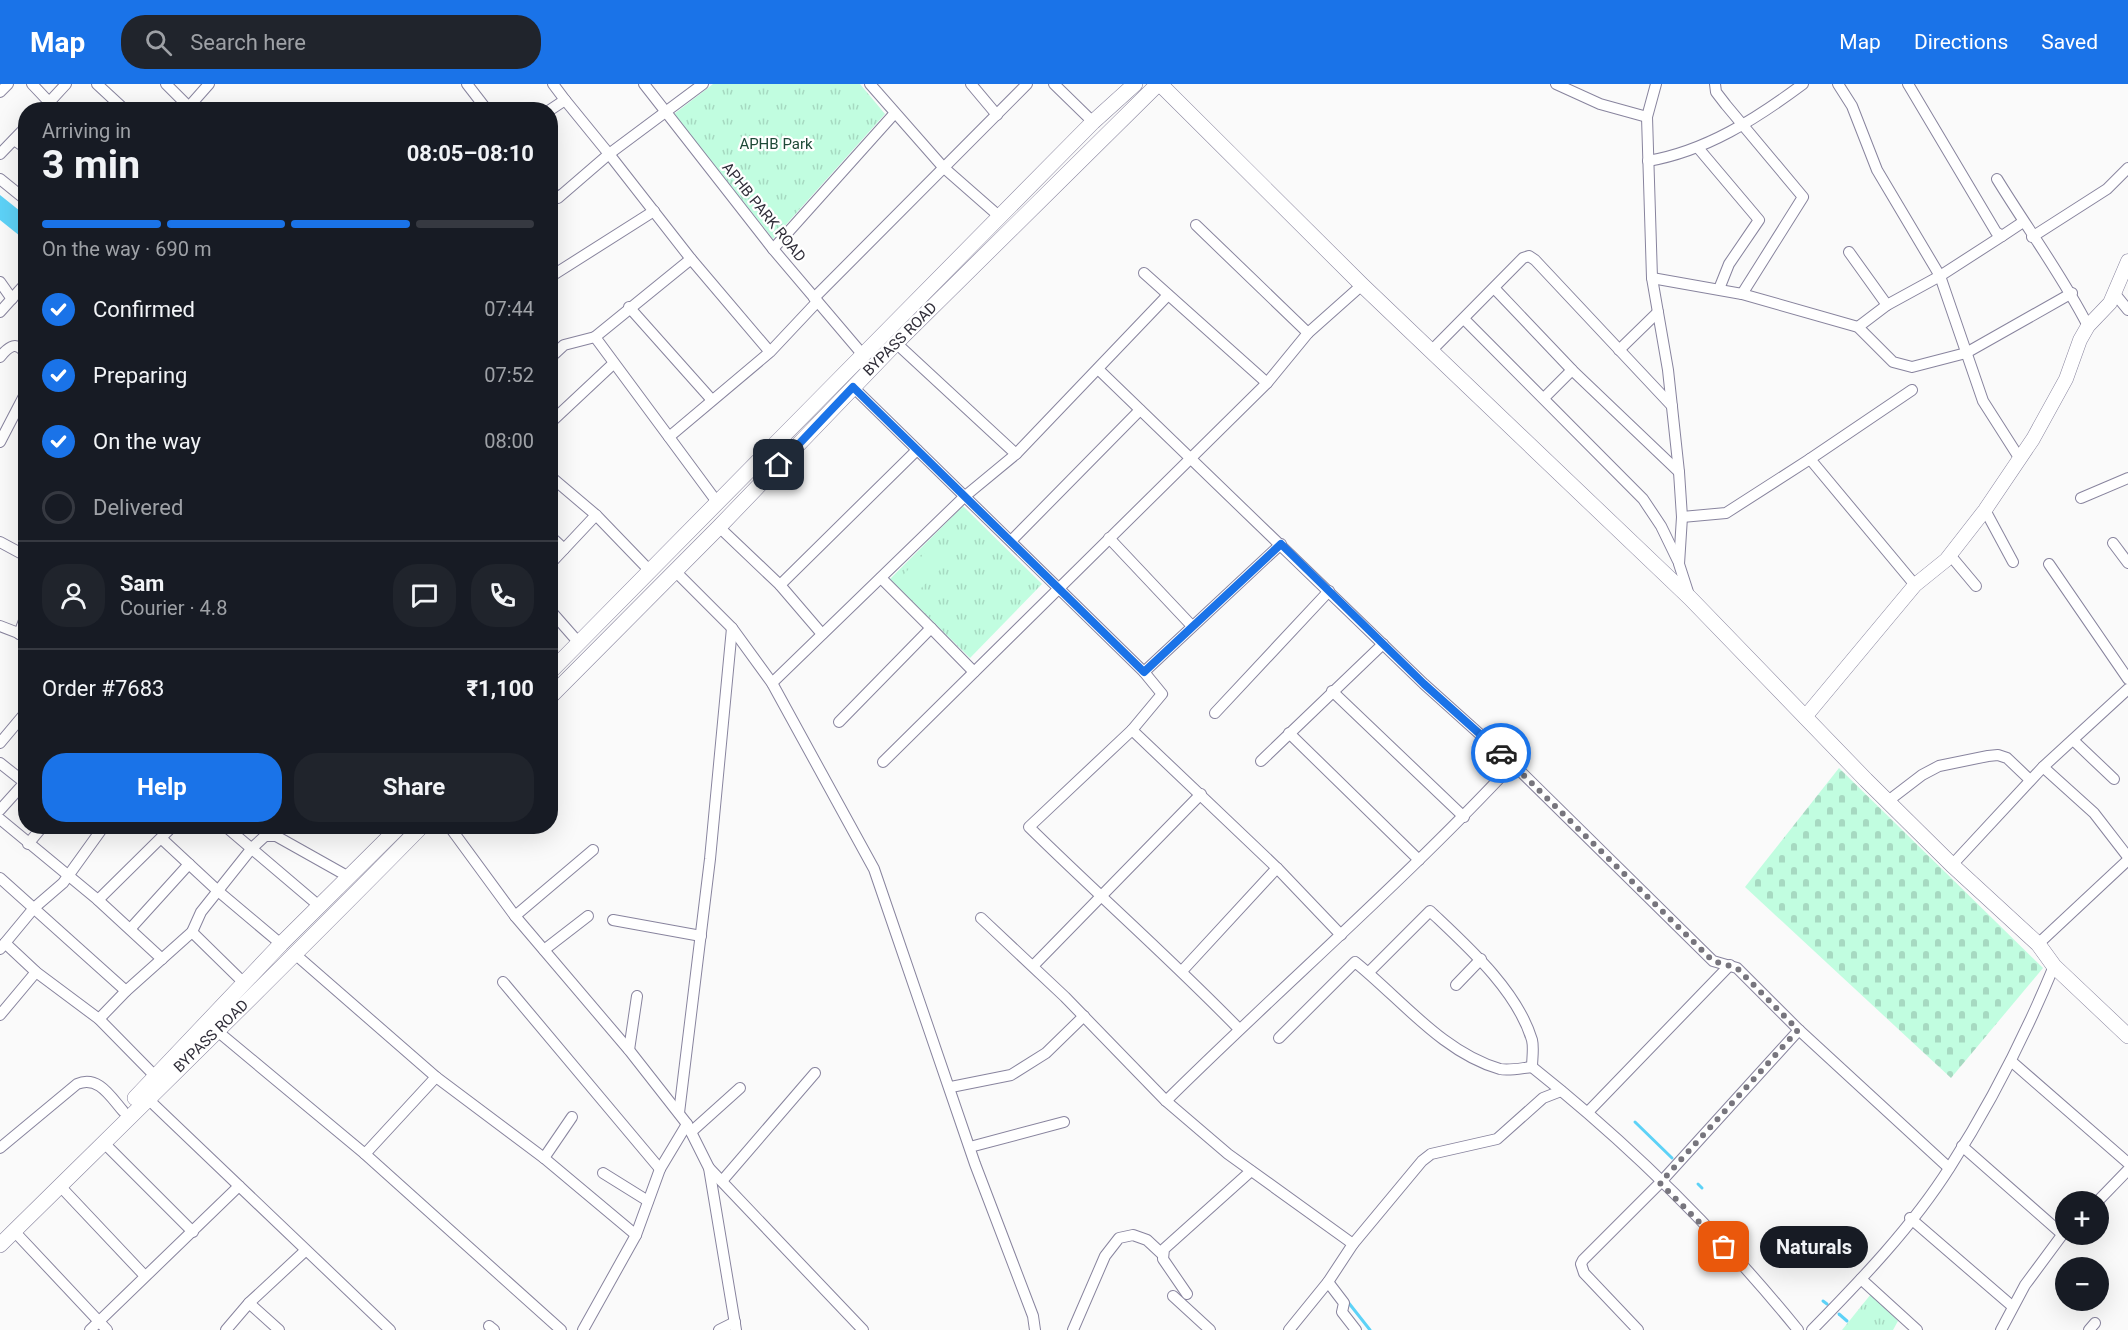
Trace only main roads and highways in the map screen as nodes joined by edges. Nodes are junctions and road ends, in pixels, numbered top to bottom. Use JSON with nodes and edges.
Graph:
{"nodes":[{"id":1,"x":1135,"y":84,"type":"edge"},
{"id":2,"x":1159,"y":86,"type":"edge"},
{"id":3,"x":558,"y":664,"type":"edge"},
{"id":4,"x":558,"y":689,"type":"edge"},
{"id":5,"x":392,"y":834,"type":"edge"},
{"id":6,"x":414,"y":834,"type":"edge"},
{"id":7,"x":2128,"y":1036,"type":"edge"},
{"id":8,"x":7,"y":1231,"type":"edge"},
{"id":9,"x":0,"y":1245,"type":"edge"}],
"edges":[{"from":1,"to":3,"type":"main road","name":"BYPASS ROAD"},
{"from":2,"to":4,"type":"main road","name":"BYPASS ROAD"},
{"from":2,"to":7,"type":"main road"},
{"from":5,"to":8,"type":"main road","name":"BYPASS ROAD"},
{"from":6,"to":8,"type":"main road","name":"BYPASS ROAD"},
{"from":8,"to":9,"type":"main road","name":"BYPASS ROAD"}]}
